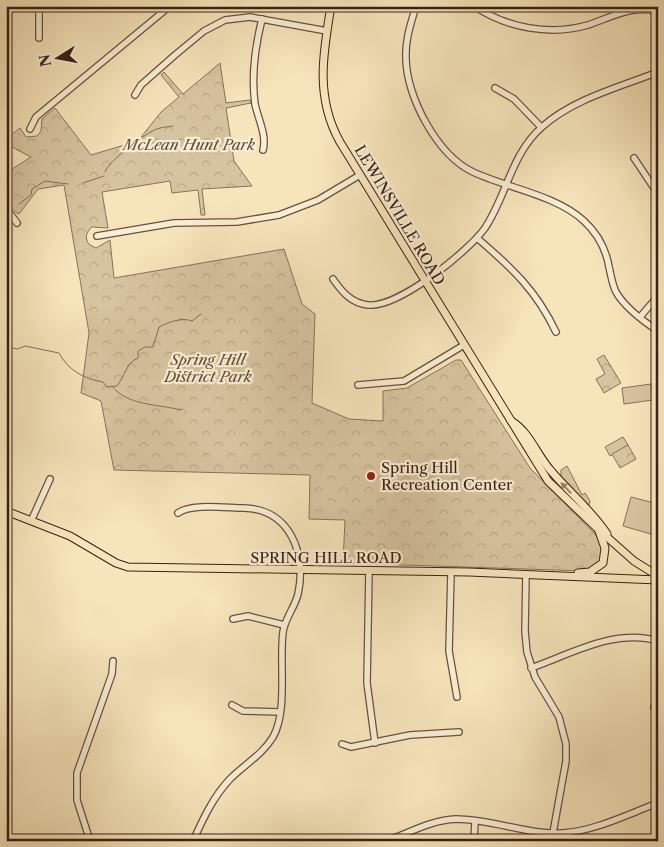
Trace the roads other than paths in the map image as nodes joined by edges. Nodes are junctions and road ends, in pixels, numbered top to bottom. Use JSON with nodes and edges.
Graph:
{"nodes":[{"id":1,"x":39,"y":6,"type":"edge"},
{"id":2,"x":170,"y":6,"type":"edge"},
{"id":3,"x":331,"y":6,"type":"edge"},
{"id":4,"x":416,"y":6,"type":"edge"},
{"id":5,"x":474,"y":6,"type":"edge"},
{"id":6,"x":658,"y":11,"type":"edge"},
{"id":7,"x":262,"y":19,"type":"junction"},
{"id":8,"x":327,"y":32,"type":"junction"},
{"id":9,"x":39,"y":38,"type":"dead end"},
{"id":10,"x":658,"y":72,"type":"edge"},
{"id":11,"x":496,"y":88,"type":"dead end"},
{"id":12,"x":135,"y":95,"type":"dead end"},
{"id":13,"x":542,"y":127,"type":"junction"},
{"id":14,"x":30,"y":129,"type":"dead end"},
{"id":15,"x":264,"y":150,"type":"dead end"},
{"id":16,"x":634,"y":158,"type":"dead end"},
{"id":17,"x":360,"y":175,"type":"junction"},
{"id":18,"x":505,"y":185,"type":"junction"},
{"id":19,"x":658,"y":194,"type":"edge"},
{"id":20,"x":6,"y":208,"type":"edge"},
{"id":21,"x":17,"y":223,"type":"dead end"},
{"id":22,"x":98,"y":236,"type":"dead end"},
{"id":23,"x":477,"y":238,"type":"junction"},
{"id":24,"x":333,"y":279,"type":"dead end"},
{"id":25,"x":424,"y":280,"type":"junction"},
{"id":26,"x":658,"y":296,"type":"edge"},
{"id":27,"x":640,"y":317,"type":"junction"},
{"id":28,"x":658,"y":331,"type":"edge"},
{"id":29,"x":556,"y":332,"type":"dead end"},
{"id":30,"x":464,"y":345,"type":"junction"},
{"id":31,"x":358,"y":385,"type":"dead end"},
{"id":32,"x":510,"y":420,"type":"junction"},
{"id":33,"x":540,"y":470,"type":"junction"},
{"id":34,"x":551,"y":471,"type":"junction"},
{"id":35,"x":50,"y":479,"type":"dead end"},
{"id":36,"x":574,"y":508,"type":"junction"},
{"id":37,"x":588,"y":510,"type":"junction"},
{"id":38,"x":6,"y":511,"type":"edge"},
{"id":39,"x":178,"y":513,"type":"dead end"},
{"id":40,"x":32,"y":520,"type":"junction"},
{"id":41,"x":598,"y":530,"type":"junction"},
{"id":42,"x":610,"y":538,"type":"junction"},
{"id":43,"x":634,"y":561,"type":"junction"},
{"id":44,"x":300,"y":570,"type":"junction"},
{"id":45,"x":369,"y":570,"type":"junction"},
{"id":46,"x":658,"y":571,"type":"edge"},
{"id":47,"x":451,"y":572,"type":"junction"},
{"id":48,"x":526,"y":574,"type":"junction"},
{"id":49,"x":565,"y":576,"type":"junction"},
{"id":50,"x":658,"y":576,"type":"edge"},
{"id":51,"x":658,"y":580,"type":"edge"},
{"id":52,"x":233,"y":619,"type":"dead end"},
{"id":53,"x":284,"y":625,"type":"junction"},
{"id":54,"x":658,"y":641,"type":"edge"},
{"id":55,"x":113,"y":662,"type":"dead end"},
{"id":56,"x":531,"y":668,"type":"junction"},
{"id":57,"x":457,"y":697,"type":"dead end"},
{"id":58,"x":658,"y":698,"type":"edge"},
{"id":59,"x":232,"y":705,"type":"dead end"},
{"id":60,"x":654,"y":707,"type":"dead end"},
{"id":61,"x":280,"y":712,"type":"junction"},
{"id":62,"x":459,"y":732,"type":"dead end"},
{"id":63,"x":374,"y":742,"type":"junction"},
{"id":64,"x":342,"y":744,"type":"dead end"},
{"id":65,"x":658,"y":803,"type":"edge"},
{"id":66,"x":475,"y":820,"type":"junction"},
{"id":67,"x":553,"y":833,"type":"junction"},
{"id":68,"x":194,"y":839,"type":"edge"},
{"id":69,"x":90,"y":841,"type":"edge"},
{"id":70,"x":201,"y":841,"type":"edge"},
{"id":71,"x":386,"y":841,"type":"edge"},
{"id":72,"x":474,"y":841,"type":"edge"}],
"edges":[{"from":1,"to":9,"type":"street"},
{"from":2,"to":14,"type":"street"},
{"from":3,"to":8,"type":"main road","name":"LEWINSVILLE ROAD"},
{"from":4,"to":18,"type":"street"},
{"from":5,"to":6,"type":"street"},
{"from":7,"to":8,"type":"street"},
{"from":7,"to":12,"type":"street"},
{"from":7,"to":15,"type":"street"},
{"from":8,"to":17,"type":"main road","name":"LEWINSVILLE ROAD"},
{"from":10,"to":13,"type":"street"},
{"from":11,"to":13,"type":"street"},
{"from":13,"to":18,"type":"street"},
{"from":16,"to":19,"type":"street"},
{"from":17,"to":22,"type":"street"},
{"from":17,"to":25,"type":"main road","name":"LEWINSVILLE ROAD"},
{"from":18,"to":23,"type":"street"},
{"from":18,"to":27,"type":"street"},
{"from":20,"to":21,"type":"street"},
{"from":23,"to":25,"type":"street"},
{"from":23,"to":29,"type":"street"},
{"from":24,"to":25,"type":"street"},
{"from":25,"to":30,"type":"main road","name":"LEWINSVILLE ROAD"},
{"from":26,"to":27,"type":"street"},
{"from":27,"to":28,"type":"street"},
{"from":30,"to":31,"type":"street"},
{"from":30,"to":32,"type":"main road","name":"LEWINSVILLE ROAD"},
{"from":32,"to":33,"type":"main road","name":"LEWINSVILLE ROAD"},
{"from":32,"to":34,"type":"main road","name":"LEWINSVILLE ROAD"},
{"from":33,"to":34,"type":"main road"},
{"from":33,"to":36,"type":"main road","name":"LEWINSVILLE ROAD"},
{"from":37,"to":34,"type":"main road","name":"LEWINSVILLE ROAD","one_way":true},
{"from":35,"to":40,"type":"street"},
{"from":36,"to":37,"type":"main road"},
{"from":36,"to":41,"type":"main road","name":"LEWINSVILLE ROAD"},
{"from":37,"to":42,"type":"main road","name":"LEWINSVILLE ROAD"},
{"from":38,"to":40,"type":"main road","name":"SPRING HILL ROAD"},
{"from":39,"to":44,"type":"street"},
{"from":40,"to":44,"type":"main road","name":"SPRING HILL ROAD"},
{"from":41,"to":42,"type":"main road","name":"LEWINSVILLE ROAD"},
{"from":41,"to":49,"type":"main road"},
{"from":42,"to":43,"type":"main road","name":"LEWINSVILLE ROAD"},
{"from":43,"to":46,"type":"main road"},
{"from":43,"to":50,"type":"main road","name":"LEWINSVILLE ROAD"},
{"from":44,"to":45,"type":"main road","name":"SPRING HILL ROAD"},
{"from":44,"to":53,"type":"street"},
{"from":45,"to":47,"type":"main road","name":"SPRING HILL ROAD"},
{"from":45,"to":63,"type":"street"},
{"from":47,"to":48,"type":"main road","name":"SPRING HILL ROAD"},
{"from":47,"to":57,"type":"street"},
{"from":48,"to":49,"type":"main road","name":"SPRING HILL ROAD"},
{"from":48,"to":56,"type":"street"},
{"from":49,"to":51,"type":"main road","name":"SPRING HILL ROAD"},
{"from":52,"to":53,"type":"street"},
{"from":53,"to":61,"type":"street"},
{"from":54,"to":56,"type":"street"},
{"from":55,"to":69,"type":"street"},
{"from":56,"to":67,"type":"street"},
{"from":58,"to":60,"type":"street"},
{"from":59,"to":61,"type":"street"},
{"from":61,"to":68,"type":"street"},
{"from":62,"to":63,"type":"street"},
{"from":63,"to":64,"type":"street"},
{"from":65,"to":67,"type":"street"},
{"from":66,"to":67,"type":"street"},
{"from":66,"to":71,"type":"street"},
{"from":66,"to":72,"type":"street"},
{"from":68,"to":70,"type":"street"}]}
